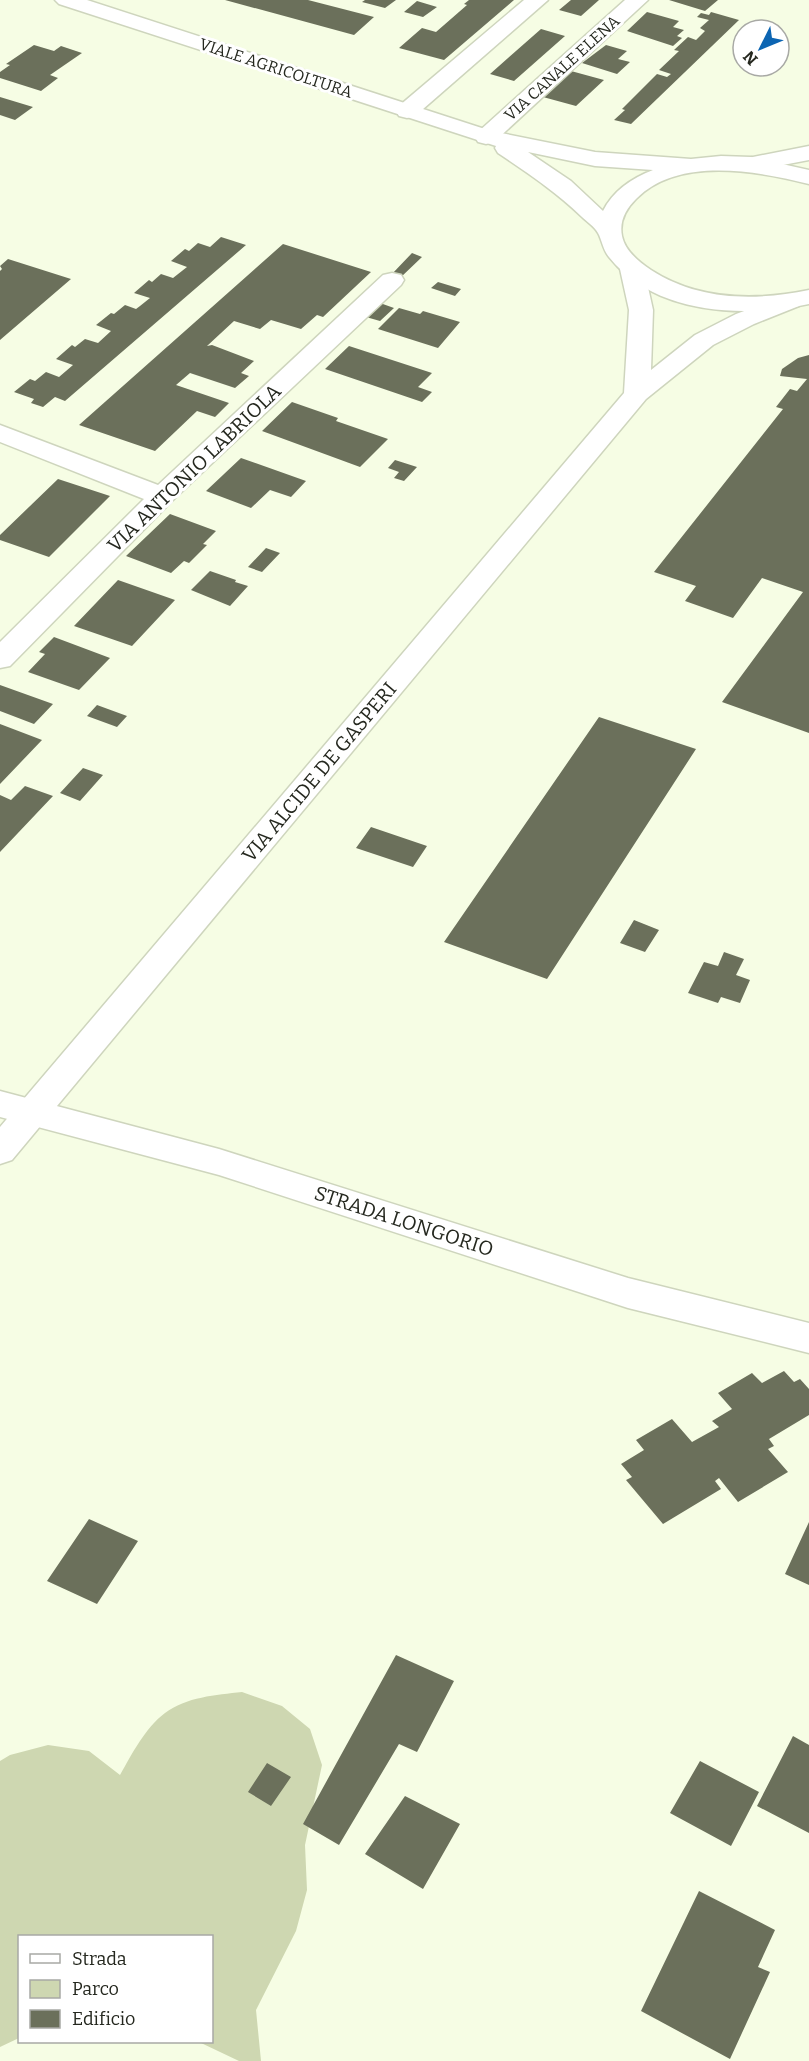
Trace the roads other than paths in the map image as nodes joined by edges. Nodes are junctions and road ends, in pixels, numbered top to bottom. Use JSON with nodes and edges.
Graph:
{"nodes":[{"id":1,"x":66,"y":0,"type":"edge"},
{"id":2,"x":537,"y":0,"type":"edge"},
{"id":3,"x":637,"y":0,"type":"edge"},
{"id":4,"x":407,"y":111,"type":"junction"},
{"id":5,"x":486,"y":137,"type":"junction"},
{"id":6,"x":809,"y":153,"type":"edge"},
{"id":7,"x":751,"y":164,"type":"junction"},
{"id":8,"x":692,"y":166,"type":"junction"},
{"id":9,"x":809,"y":177,"type":"edge"},
{"id":10,"x":608,"y":230,"type":"junction"},
{"id":11,"x":632,"y":269,"type":"junction"},
{"id":12,"x":392,"y":280,"type":"dead end"},
{"id":13,"x":804,"y":298,"type":"edge"},
{"id":14,"x":638,"y":394,"type":"junction"},
{"id":15,"x":0,"y":433,"type":"edge"},
{"id":16,"x":162,"y":496,"type":"junction"},
{"id":17,"x":0,"y":659,"type":"edge"},
{"id":18,"x":16,"y":1108,"type":"edge"},
{"id":19,"x":0,"y":1151,"type":"edge"},
{"id":20,"x":809,"y":1338,"type":"edge"}],
"edges":[{"from":1,"to":4,"type":"main road","name":"VIALE AGRICOLTURA"},
{"from":2,"to":4,"type":"main road"},
{"from":3,"to":5,"type":"main road","name":"VIA CANALE ELENA"},
{"from":4,"to":5,"type":"main road","name":"VIALE AGRICOLTURA"},
{"from":5,"to":8,"type":"main road","name":"VIALE AGRICOLTURA"},
{"from":5,"to":10,"type":"main road","name":"VIALE AGRICOLTURA"},
{"from":6,"to":7,"type":"main road"},
{"from":7,"to":8,"type":"main road","name":"VIALE AGRICOLTURA"},
{"from":7,"to":9,"type":"main road","name":"VIALE AGRICOLTURA"},
{"from":8,"to":10,"type":"main road","name":"VIALE AGRICOLTURA"},
{"from":10,"to":11,"type":"main road","name":"VIALE AGRICOLTURA"},
{"from":11,"to":13,"type":"main road","name":"VIALE AGRICOLTURA"},
{"from":11,"to":14,"type":"main road"},
{"from":12,"to":16,"type":"main road","name":"VIA ANTONIO LABRIOLA"},
{"from":13,"to":14,"type":"main road","name":"VIA ALCIDE DE GASPERI"},
{"from":14,"to":18,"type":"main road","name":"VIA ALCIDE DE GASPERI"},
{"from":15,"to":16,"type":"main road"},
{"from":16,"to":17,"type":"main road","name":"VIA ANTONIO LABRIOLA"},
{"from":18,"to":19,"type":"main road","name":"VIA ALCIDE DE GASPERI"},
{"from":18,"to":20,"type":"main road","name":"STRADA LONGORIO"}]}
